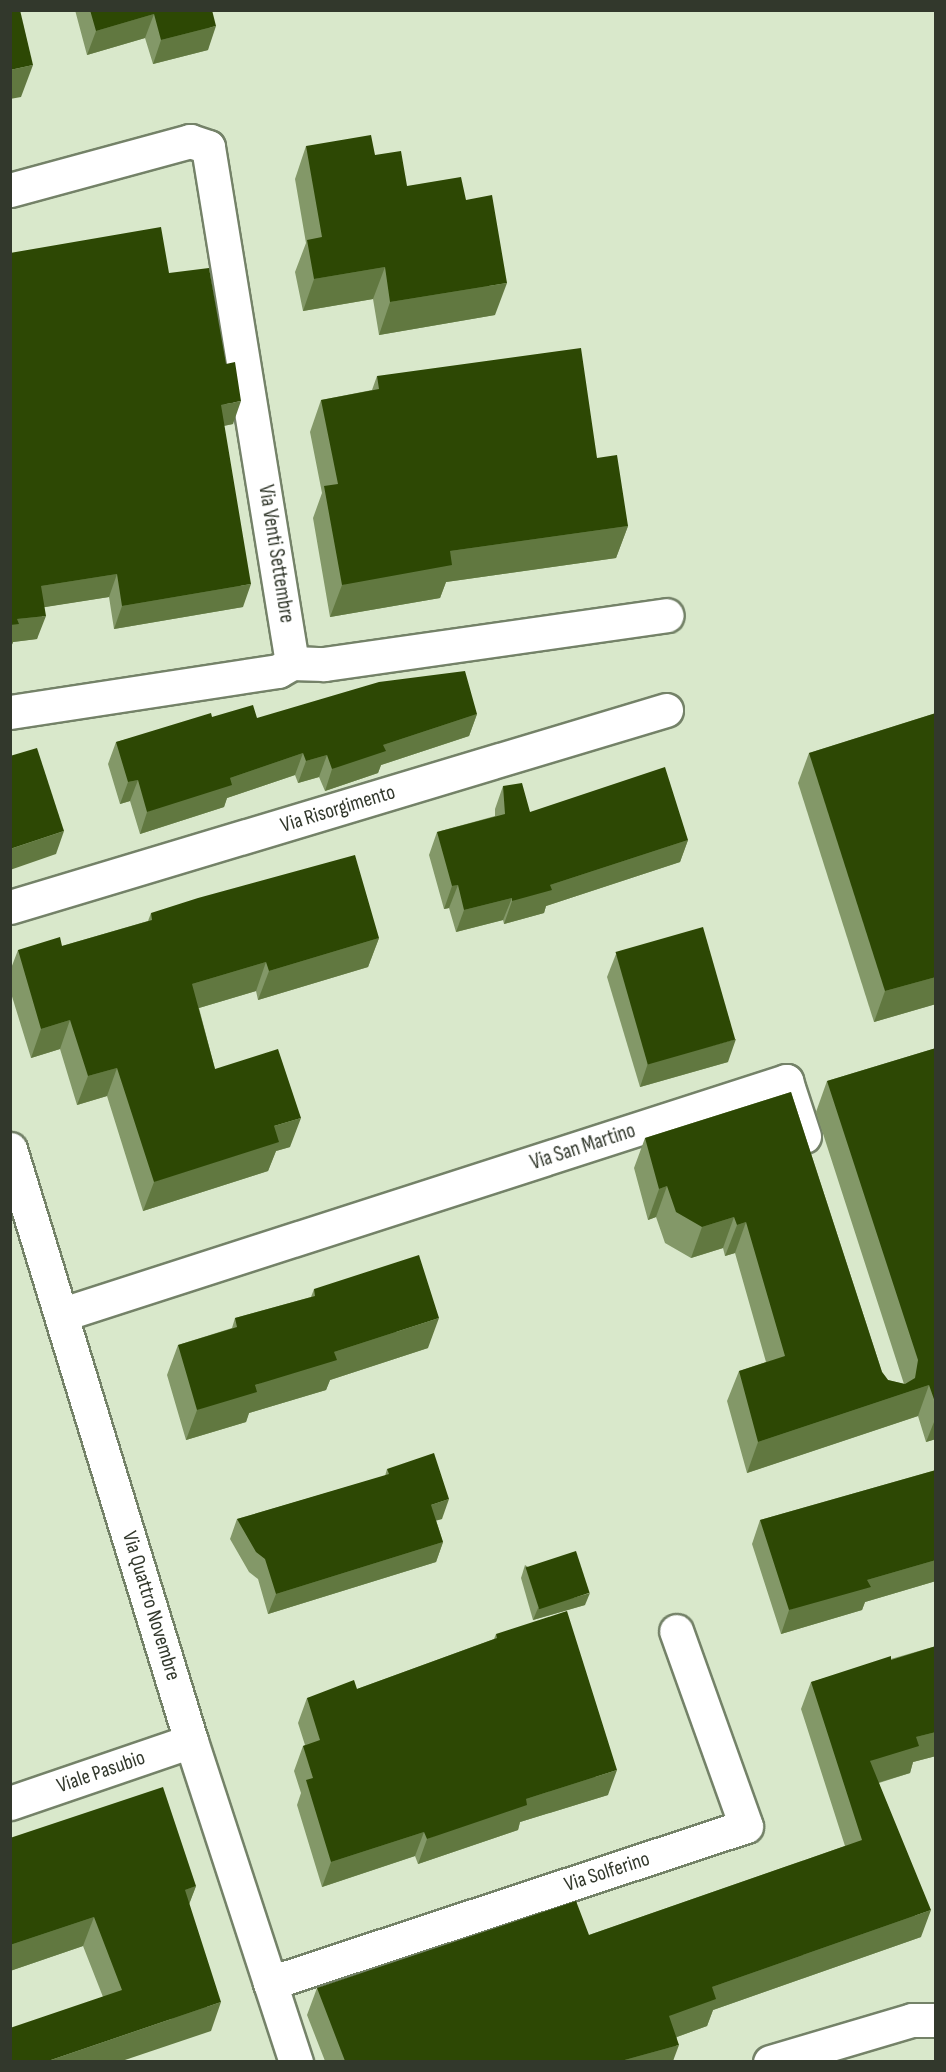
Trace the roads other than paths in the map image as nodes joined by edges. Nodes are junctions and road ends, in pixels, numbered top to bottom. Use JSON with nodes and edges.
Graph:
{"nodes":[{"id":1,"x":10,"y":190,"type":"edge"},
{"id":2,"x":667,"y":615,"type":"dead end"},
{"id":3,"x":292,"y":663,"type":"junction"},
{"id":4,"x":666,"y":710,"type":"dead end"},
{"id":5,"x":10,"y":712,"type":"edge"},
{"id":6,"x":10,"y":907,"type":"edge"},
{"id":7,"x":10,"y":1149,"type":"edge"},
{"id":8,"x":812,"y":1160,"type":"edge"},
{"id":9,"x":63,"y":1314,"type":"junction"},
{"id":10,"x":676,"y":1631,"type":"dead end"},
{"id":11,"x":191,"y":1741,"type":"junction"},
{"id":12,"x":10,"y":1803,"type":"edge"},
{"id":13,"x":270,"y":1983,"type":"junction"},
{"id":14,"x":936,"y":2020,"type":"edge"},
{"id":15,"x":296,"y":2061,"type":"edge"},
{"id":16,"x":770,"y":2061,"type":"edge"}],
"edges":[{"from":1,"to":3,"type":"street","name":"Via Venti Settembre"},
{"from":2,"to":3,"type":"street"},
{"from":3,"to":5,"type":"street"},
{"from":4,"to":6,"type":"street","name":"Via Risorgimento"},
{"from":7,"to":9,"type":"street","name":"Via Quattro Novembre"},
{"from":8,"to":9,"type":"street","name":"Via San Martino"},
{"from":9,"to":11,"type":"street","name":"Via Quattro Novembre"},
{"from":10,"to":13,"type":"street","name":"Via Solferino"},
{"from":11,"to":12,"type":"street","name":"Viale Pasubio"},
{"from":11,"to":13,"type":"street","name":"Via Quattro Novembre"},
{"from":13,"to":15,"type":"street","name":"Via Quattro Novembre"},
{"from":14,"to":16,"type":"street"}]}
